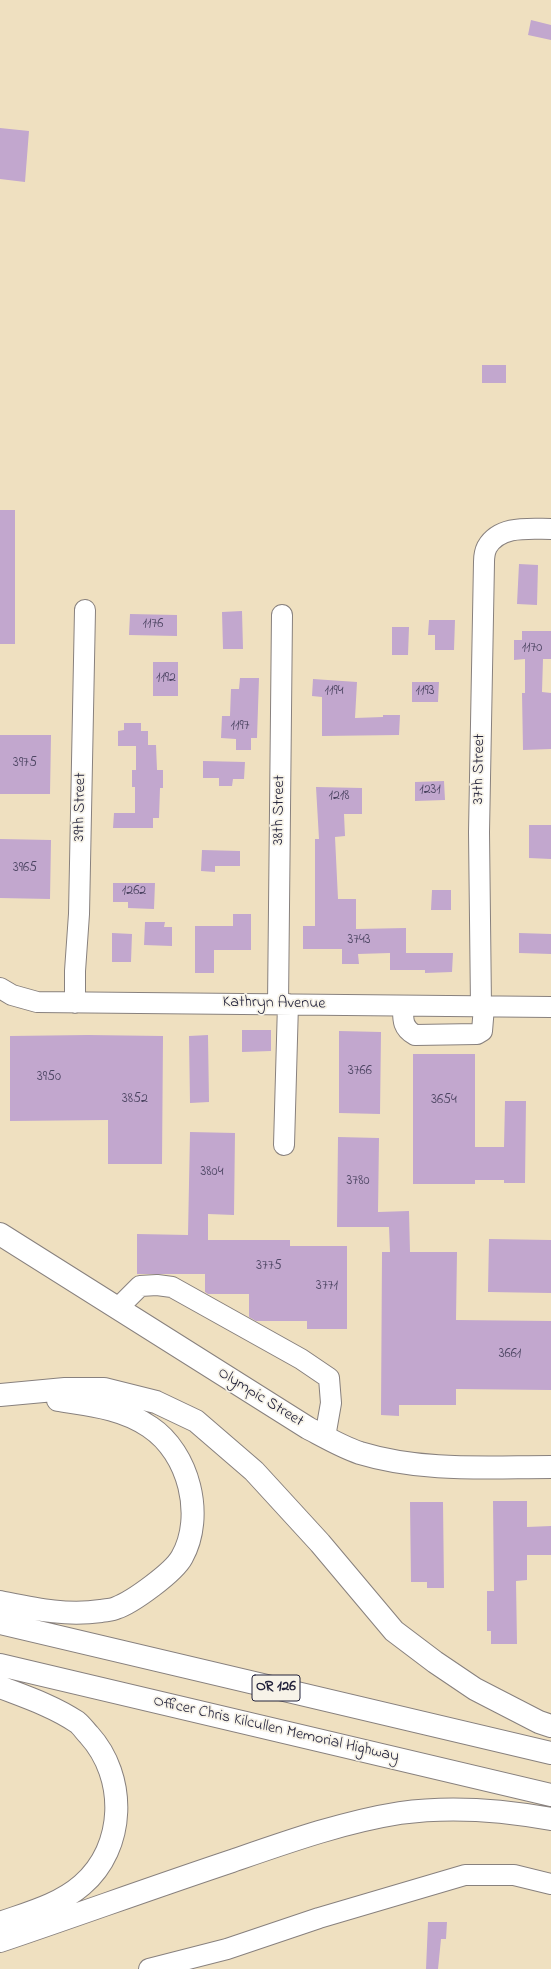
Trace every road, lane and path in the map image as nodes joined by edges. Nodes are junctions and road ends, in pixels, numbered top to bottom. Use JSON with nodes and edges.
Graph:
{"nodes":[{"id":1,"x":551,"y":529,"type":"edge"},
{"id":2,"x":85,"y":610,"type":"dead end"},
{"id":3,"x":282,"y":615,"type":"dead end"},
{"id":4,"x":0,"y":988,"type":"edge"},
{"id":5,"x":75,"y":1003,"type":"junction"},
{"id":6,"x":283,"y":1004,"type":"junction"},
{"id":7,"x":403,"y":1006,"type":"junction"},
{"id":8,"x":482,"y":1006,"type":"junction"},
{"id":9,"x":551,"y":1007,"type":"edge"},
{"id":10,"x":284,"y":1145,"type":"dead end"},
{"id":11,"x":0,"y":1234,"type":"edge"},
{"id":12,"x":118,"y":1308,"type":"junction"},
{"id":13,"x":9,"y":1395,"type":"edge"},
{"id":14,"x":325,"y":1437,"type":"junction"},
{"id":15,"x":551,"y":1467,"type":"edge"},
{"id":16,"x":0,"y":1602,"type":"edge"},
{"id":17,"x":0,"y":1623,"type":"edge"},
{"id":18,"x":0,"y":1665,"type":"edge"},
{"id":19,"x":0,"y":1687,"type":"edge"},
{"id":20,"x":551,"y":1726,"type":"edge"},
{"id":21,"x":551,"y":1753,"type":"edge"},
{"id":22,"x":551,"y":1795,"type":"edge"},
{"id":23,"x":551,"y":1819,"type":"edge"},
{"id":24,"x":551,"y":1884,"type":"edge"},
{"id":25,"x":0,"y":1923,"type":"edge"},
{"id":26,"x":0,"y":1941,"type":"edge"},
{"id":27,"x":148,"y":1969,"type":"edge"}],
"edges":[{"from":1,"to":8,"type":"street","name":"37th Street"},
{"from":2,"to":5,"type":"street","name":"39th Street"},
{"from":3,"to":6,"type":"street","name":"38th Street"},
{"from":4,"to":5,"type":"street","name":"Kathryn Avenue"},
{"from":5,"to":6,"type":"street","name":"Kathryn Avenue"},
{"from":6,"to":7,"type":"street","name":"Kathryn Avenue"},
{"from":6,"to":10,"type":"street","name":"38th Street"},
{"from":7,"to":8,"type":"street","name":"Kathryn Avenue"},
{"from":7,"to":8,"type":"street","name":"37th Street"},
{"from":8,"to":9,"type":"street","name":"Kathryn Avenue"},
{"from":11,"to":12,"type":"main road","name":"Olympic Street"},
{"from":12,"to":14,"type":"main road","name":"Olympic Street"},
{"from":12,"to":14,"type":"street"},
{"from":13,"to":16,"type":"main road"},
{"from":13,"to":20,"type":"main road"},
{"from":14,"to":15,"type":"main road","name":"Olympic Street"},
{"from":17,"to":21,"type":"main road","number":"OR 126"},
{"from":18,"to":22,"type":"main road","name":"Officer Chris Kilcullen Memorial Highway","number":"OR 126"},
{"from":19,"to":25,"type":"main road"},
{"from":23,"to":26,"type":"main road"},
{"from":24,"to":27,"type":"street"}]}
